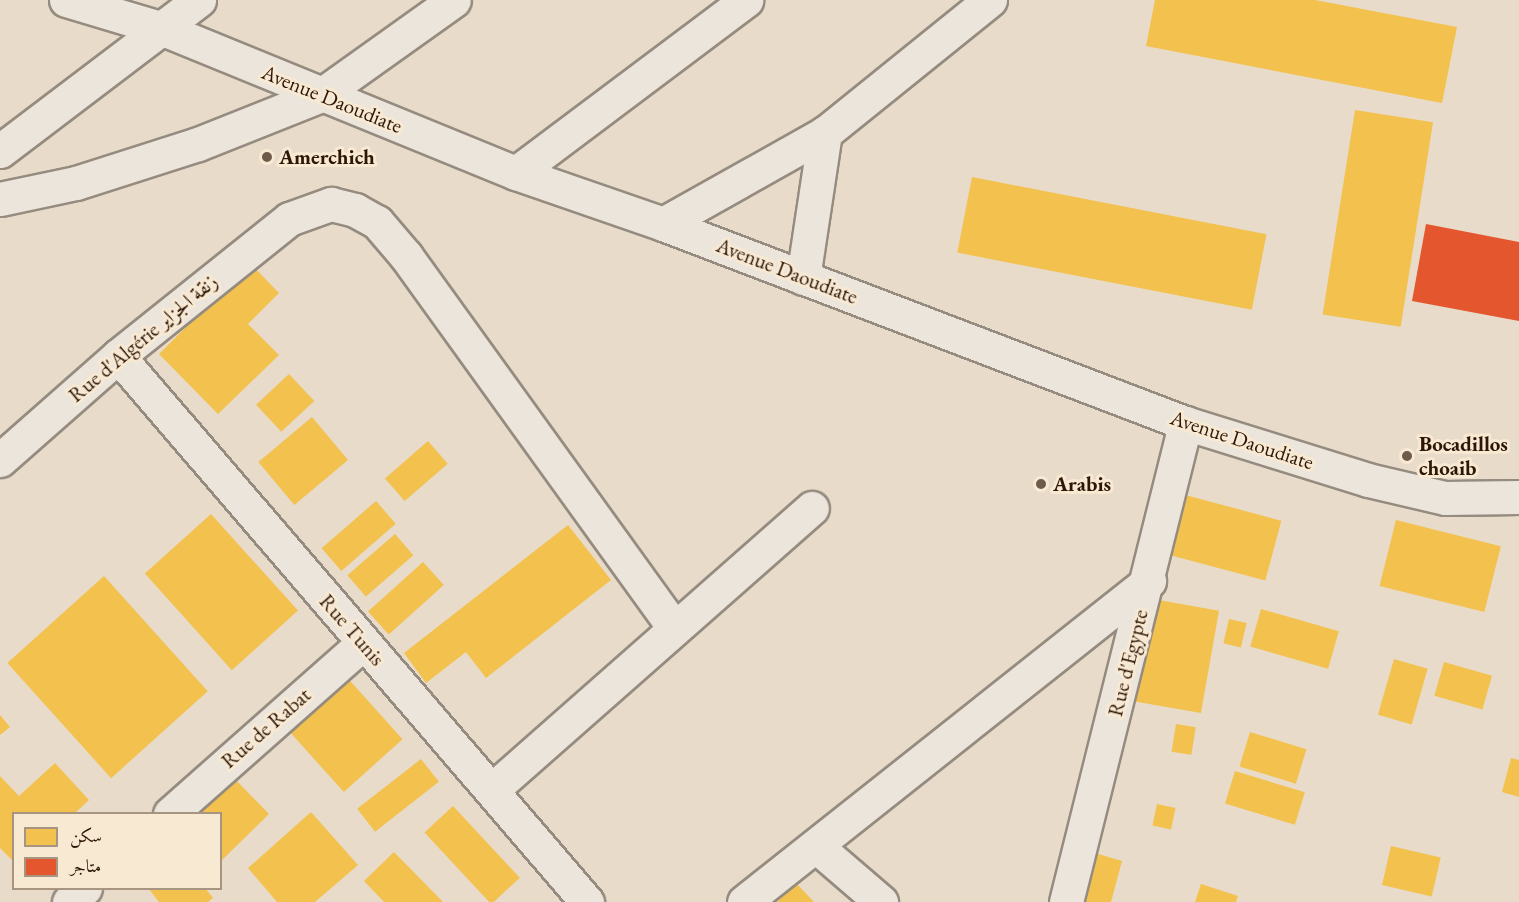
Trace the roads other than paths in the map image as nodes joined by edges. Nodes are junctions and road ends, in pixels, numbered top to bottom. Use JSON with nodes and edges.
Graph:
{"nodes":[{"id":1,"x":66,"y":0,"type":"edge"},
{"id":2,"x":199,"y":0,"type":"edge"},
{"id":3,"x":454,"y":0,"type":"edge"},
{"id":4,"x":746,"y":0,"type":"edge"},
{"id":5,"x":990,"y":0,"type":"edge"},
{"id":6,"x":163,"y":29,"type":"junction"},
{"id":7,"x":321,"y":95,"type":"junction"},
{"id":8,"x":825,"y":133,"type":"junction"},
{"id":9,"x":0,"y":151,"type":"edge"},
{"id":10,"x":516,"y":173,"type":"junction"},
{"id":11,"x":0,"y":199,"type":"edge"},
{"id":12,"x":663,"y":224,"type":"junction"},
{"id":13,"x":803,"y":278,"type":"junction"},
{"id":14,"x":118,"y":356,"type":"junction"},
{"id":15,"x":1185,"y":423,"type":"junction"},
{"id":16,"x":0,"y":460,"type":"edge"},
{"id":17,"x":1519,"y":497,"type":"edge"},
{"id":18,"x":812,"y":508,"type":"dead end"},
{"id":19,"x":1149,"y":581,"type":"junction"},
{"id":20,"x":674,"y":628,"type":"junction"},
{"id":21,"x":363,"y":643,"type":"junction"},
{"id":22,"x":494,"y":789,"type":"junction"},
{"id":23,"x":171,"y":812,"type":"edge"},
{"id":24,"x":816,"y":846,"type":"junction"},
{"id":25,"x":83,"y":890,"type":"edge"},
{"id":26,"x":69,"y":902,"type":"edge"},
{"id":27,"x":587,"y":902,"type":"edge"},
{"id":28,"x":744,"y":902,"type":"edge"},
{"id":29,"x":881,"y":902,"type":"edge"},
{"id":30,"x":1066,"y":902,"type":"edge"}],
"edges":[{"from":1,"to":6,"type":"street","name":"Avenue Daoudiate"},
{"from":2,"to":6,"type":"street"},
{"from":3,"to":7,"type":"street"},
{"from":4,"to":10,"type":"street"},
{"from":5,"to":8,"type":"street"},
{"from":6,"to":7,"type":"street","name":"Avenue Daoudiate"},
{"from":6,"to":9,"type":"street"},
{"from":7,"to":10,"type":"street","name":"Avenue Daoudiate"},
{"from":7,"to":11,"type":"street"},
{"from":8,"to":12,"type":"street"},
{"from":8,"to":13,"type":"street"},
{"from":10,"to":12,"type":"street","name":"Avenue Daoudiate"},
{"from":12,"to":13,"type":"street","name":"Avenue Daoudiate"},
{"from":13,"to":15,"type":"street","name":"Avenue Daoudiate"},
{"from":14,"to":16,"type":"street","name":"Rue d'Algérie زنقة الجزاير"},
{"from":14,"to":20,"type":"street","name":"Rue d'Algérie زنقة الجزاير"},
{"from":14,"to":21,"type":"street","name":"Rue Tunis"},
{"from":15,"to":17,"type":"street","name":"Avenue Daoudiate"},
{"from":15,"to":19,"type":"street","name":"Rue d'Egypte"},
{"from":18,"to":20,"type":"street"},
{"from":19,"to":24,"type":"street"},
{"from":19,"to":30,"type":"street","name":"Rue d'Egypte"},
{"from":20,"to":22,"type":"street"},
{"from":21,"to":22,"type":"street","name":"Rue Tunis"},
{"from":21,"to":23,"type":"street","name":"Rue de Rabat"},
{"from":22,"to":27,"type":"street","name":"Rue Tunis"},
{"from":24,"to":28,"type":"street"},
{"from":24,"to":29,"type":"street"},
{"from":25,"to":26,"type":"street"}]}
